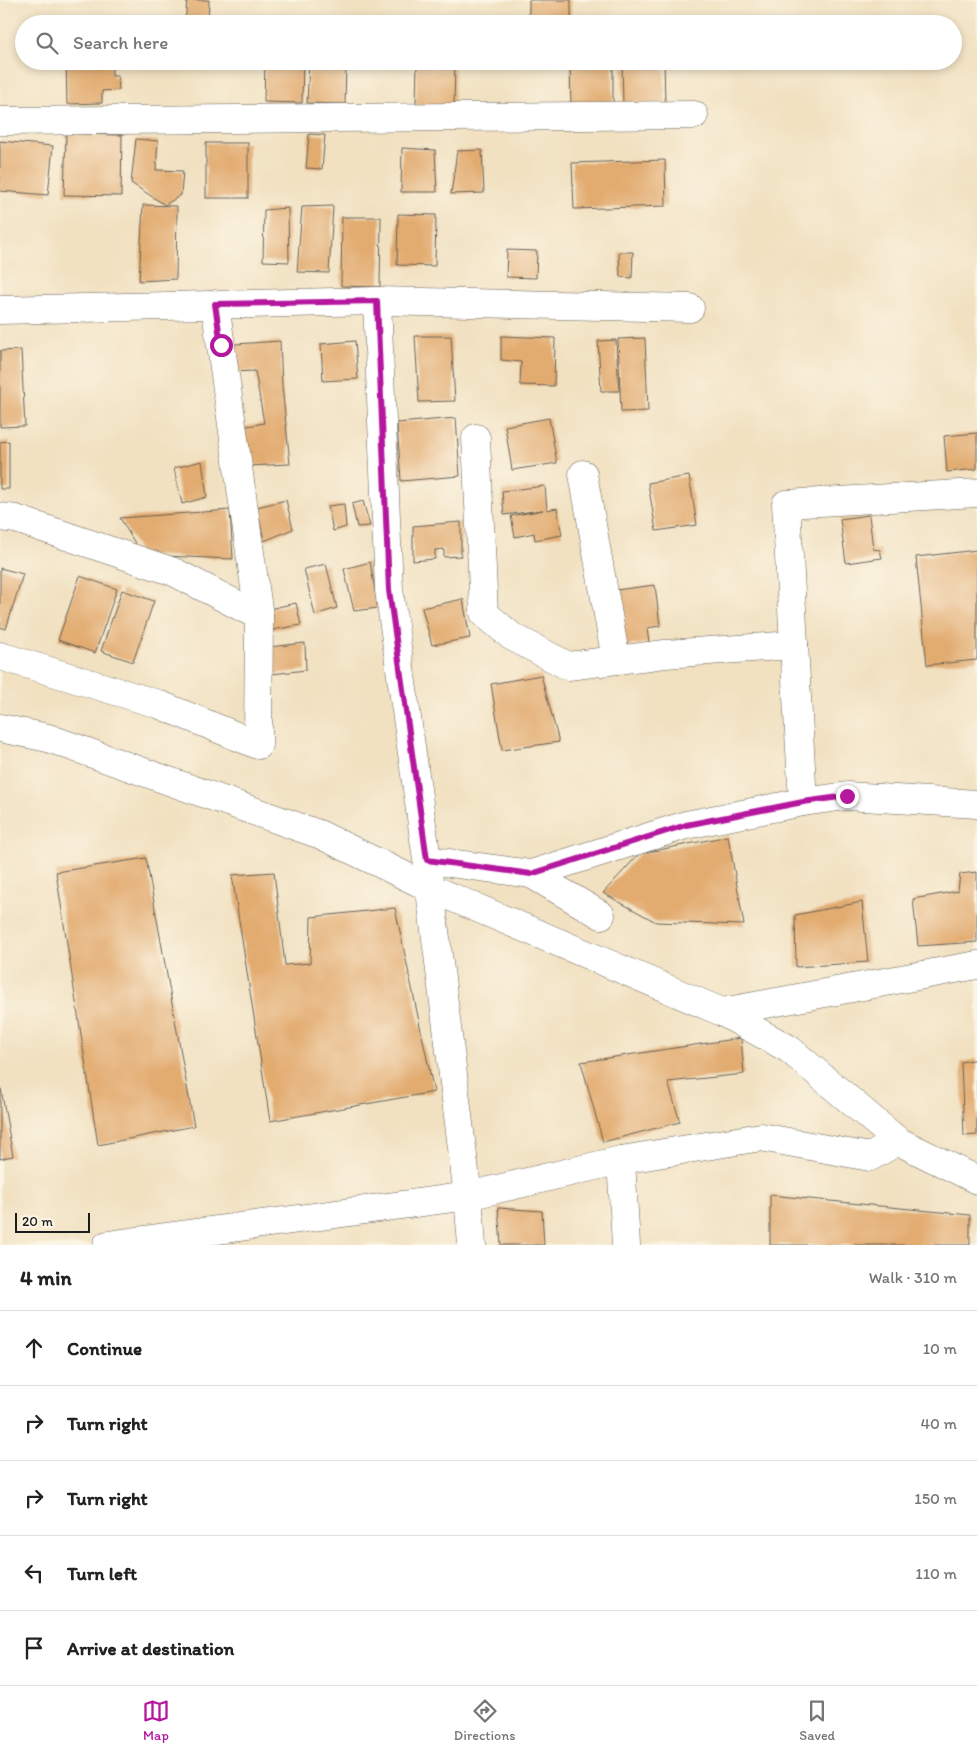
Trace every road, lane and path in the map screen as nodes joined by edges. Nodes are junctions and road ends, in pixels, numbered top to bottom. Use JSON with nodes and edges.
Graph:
{"nodes":[{"id":1,"x":694,"y":115,"type":"dead end"},
{"id":2,"x":0,"y":121,"type":"edge"},
{"id":3,"x":377,"y":301,"type":"junction"},
{"id":4,"x":215,"y":304,"type":"junction"},
{"id":5,"x":690,"y":308,"type":"dead end"},
{"id":6,"x":0,"y":310,"type":"edge"},
{"id":7,"x":476,"y":438,"type":"dead end"},
{"id":8,"x":583,"y":474,"type":"dead end"},
{"id":9,"x":977,"y":493,"type":"edge"},
{"id":10,"x":0,"y":517,"type":"edge"},
{"id":11,"x":259,"y":616,"type":"junction"},
{"id":12,"x":794,"y":645,"type":"junction"},
{"id":13,"x":0,"y":656,"type":"edge"},
{"id":14,"x":616,"y":660,"type":"junction"},
{"id":15,"x":0,"y":728,"type":"edge"},
{"id":16,"x":803,"y":802,"type":"junction"},
{"id":17,"x":977,"y":804,"type":"edge"},
{"id":18,"x":427,"y":860,"type":"junction"},
{"id":19,"x":531,"y":874,"type":"junction"},
{"id":20,"x":430,"y":888,"type":"junction"},
{"id":21,"x":600,"y":915,"type":"dead end"},
{"id":22,"x":977,"y":965,"type":"edge"},
{"id":23,"x":722,"y":1012,"type":"junction"},
{"id":24,"x":898,"y":1141,"type":"junction"},
{"id":25,"x":621,"y":1160,"type":"junction"},
{"id":26,"x":977,"y":1180,"type":"edge"},
{"id":27,"x":468,"y":1196,"type":"junction"},
{"id":28,"x":107,"y":1245,"type":"edge"},
{"id":29,"x":472,"y":1245,"type":"edge"},
{"id":30,"x":626,"y":1245,"type":"edge"}],
"edges":[{"from":1,"to":2,"type":"street"},
{"from":3,"to":4,"type":"street"},
{"from":3,"to":5,"type":"street"},
{"from":3,"to":18,"type":"street"},
{"from":4,"to":6,"type":"street"},
{"from":4,"to":11,"type":"street"},
{"from":7,"to":14,"type":"street"},
{"from":8,"to":14,"type":"street"},
{"from":9,"to":12,"type":"street"},
{"from":10,"to":11,"type":"street"},
{"from":11,"to":13,"type":"street"},
{"from":12,"to":14,"type":"street"},
{"from":12,"to":16,"type":"street"},
{"from":15,"to":20,"type":"street"},
{"from":16,"to":17,"type":"street"},
{"from":16,"to":19,"type":"street"},
{"from":18,"to":19,"type":"street"},
{"from":18,"to":20,"type":"street"},
{"from":19,"to":21,"type":"street"},
{"from":20,"to":23,"type":"street"},
{"from":20,"to":27,"type":"street"},
{"from":22,"to":23,"type":"street"},
{"from":23,"to":24,"type":"street"},
{"from":24,"to":25,"type":"street"},
{"from":24,"to":26,"type":"street"},
{"from":25,"to":27,"type":"street"},
{"from":25,"to":30,"type":"street"},
{"from":27,"to":28,"type":"street"},
{"from":27,"to":29,"type":"street"}]}
